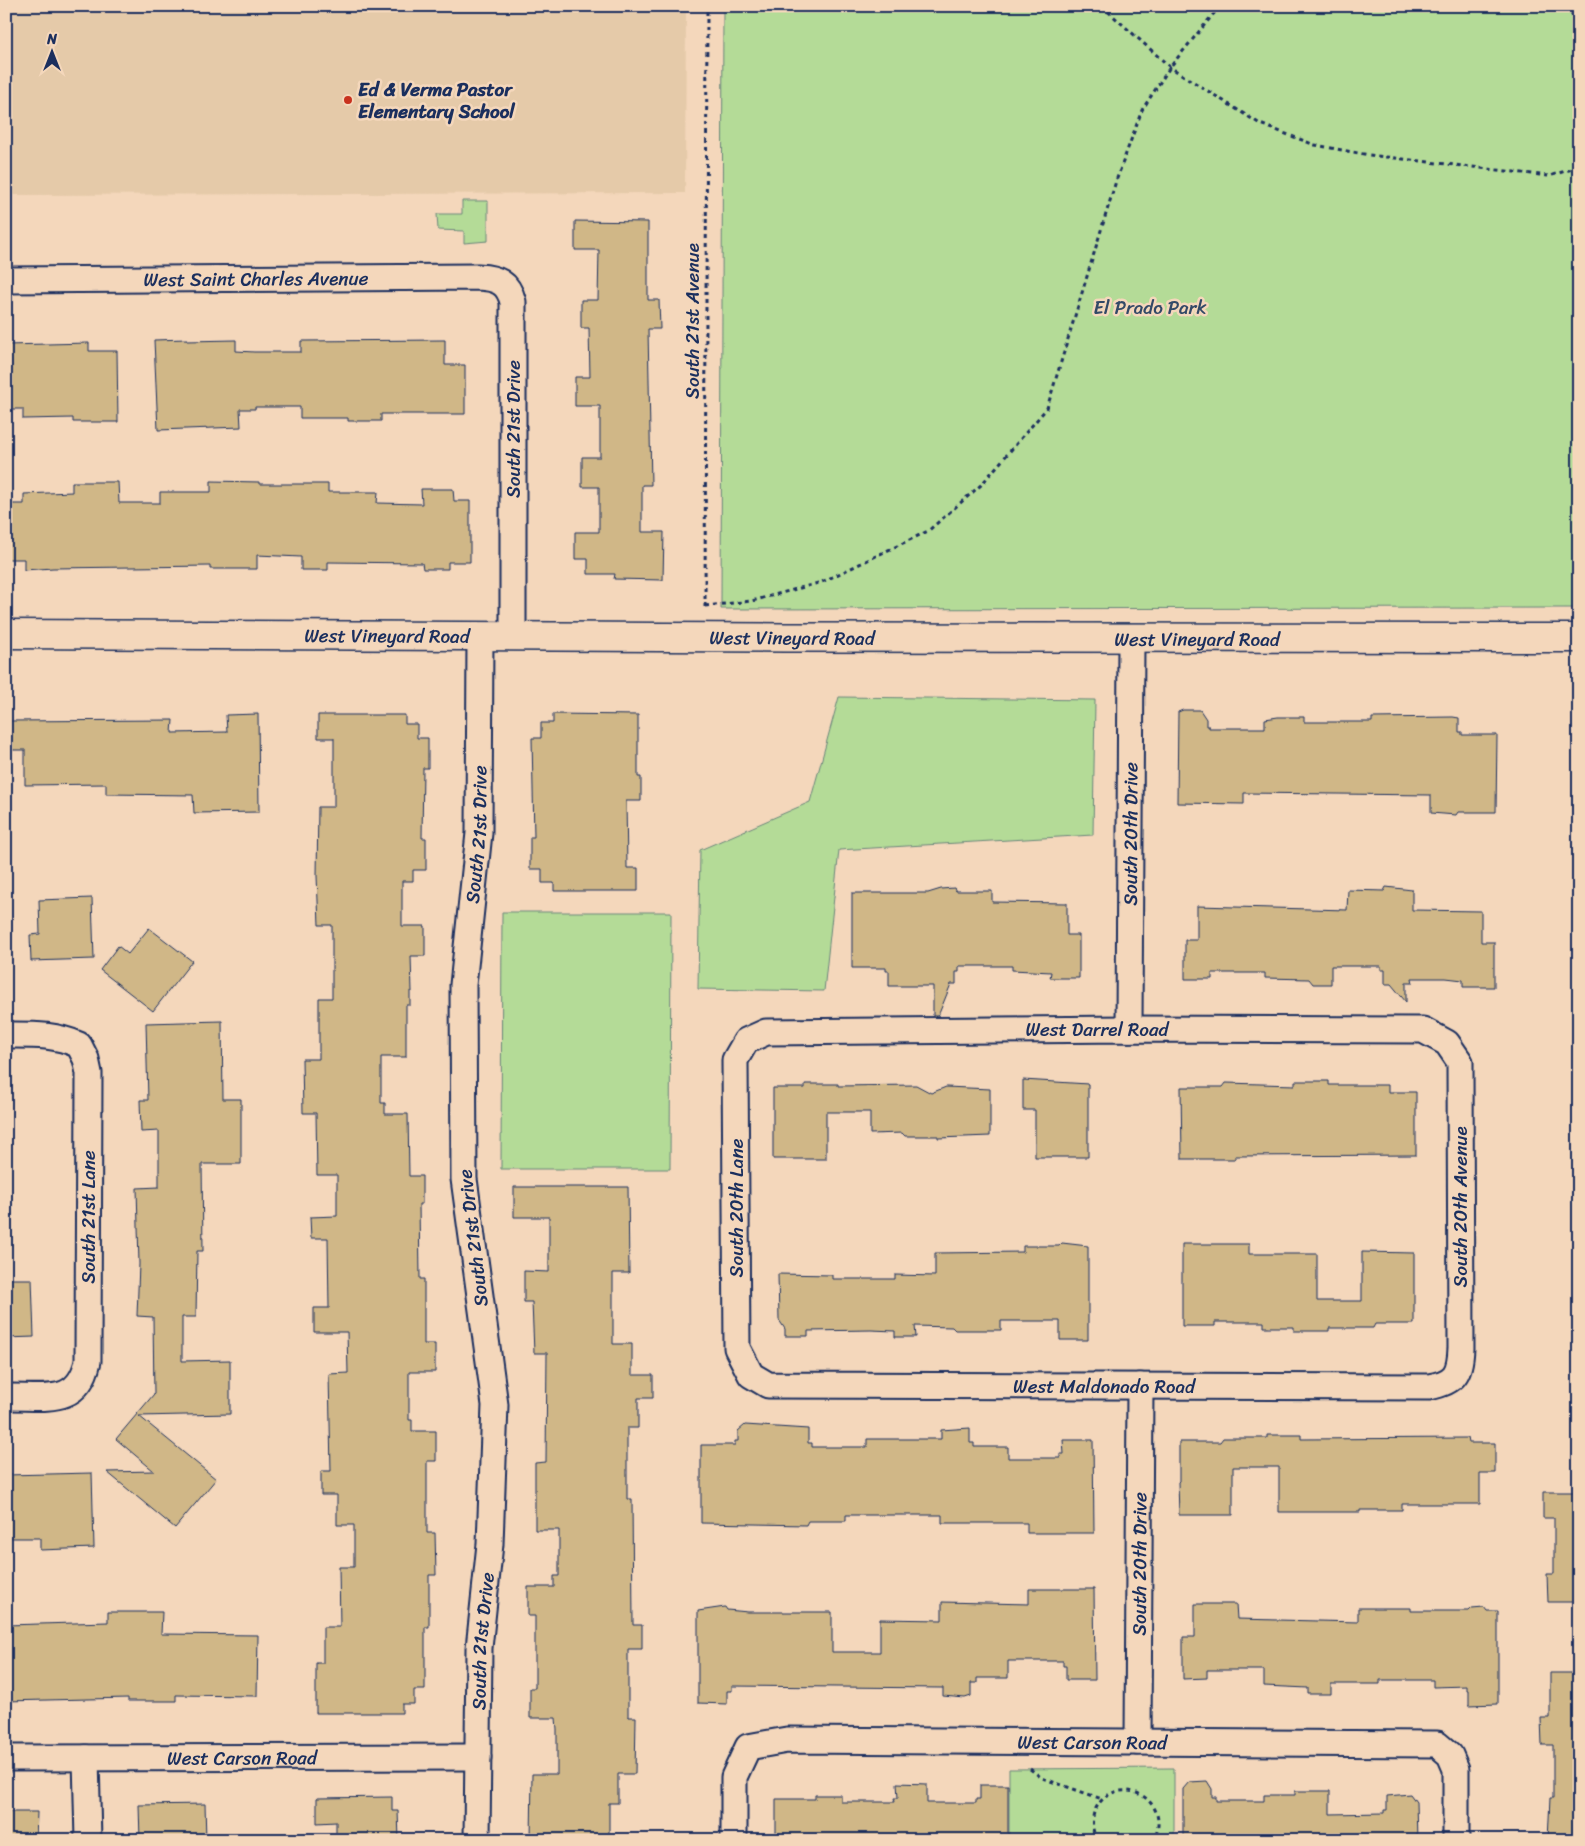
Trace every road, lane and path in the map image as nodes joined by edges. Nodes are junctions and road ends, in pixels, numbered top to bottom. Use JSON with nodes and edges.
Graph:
{"nodes":[{"id":1,"x":707,"y":6,"type":"edge"},
{"id":2,"x":1102,"y":6,"type":"edge"},
{"id":3,"x":1220,"y":6,"type":"edge"},
{"id":4,"x":1566,"y":6,"type":"edge"},
{"id":5,"x":1579,"y":22,"type":"edge"},
{"id":6,"x":1170,"y":67,"type":"junction"},
{"id":7,"x":1579,"y":167,"type":"edge"},
{"id":8,"x":6,"y":280,"type":"edge"},
{"id":9,"x":505,"y":284,"type":"joint"},
{"id":10,"x":705,"y":606,"type":"junction"},
{"id":11,"x":6,"y":634,"type":"edge"},
{"id":12,"x":480,"y":636,"type":"junction"},
{"id":13,"x":514,"y":636,"type":"junction"},
{"id":14,"x":703,"y":636,"type":"junction"},
{"id":15,"x":1579,"y":638,"type":"edge"},
{"id":16,"x":1131,"y":640,"type":"junction"},
{"id":17,"x":1129,"y":1028,"type":"junction"},
{"id":18,"x":6,"y":1035,"type":"edge"},
{"id":19,"x":746,"y":1041,"type":"joint"},
{"id":20,"x":1446,"y":1043,"type":"joint"},
{"id":21,"x":751,"y":1375,"type":"joint"},
{"id":22,"x":1456,"y":1375,"type":"joint"},
{"id":23,"x":1140,"y":1386,"type":"junction"},
{"id":24,"x":6,"y":1396,"type":"edge"},
{"id":25,"x":1138,"y":1742,"type":"junction"},
{"id":26,"x":478,"y":1757,"type":"junction"},
{"id":27,"x":6,"y":1758,"type":"edge"},
{"id":28,"x":86,"y":1758,"type":"junction"},
{"id":29,"x":1026,"y":1766,"type":"dead end"},
{"id":30,"x":1103,"y":1800,"type":"junction"},
{"id":31,"x":88,"y":1840,"type":"edge"},
{"id":32,"x":477,"y":1840,"type":"edge"},
{"id":33,"x":734,"y":1840,"type":"edge"},
{"id":34,"x":1097,"y":1840,"type":"edge"},
{"id":35,"x":1154,"y":1840,"type":"edge"},
{"id":36,"x":1456,"y":1840,"type":"edge"}],
"edges":[{"from":1,"to":10,"type":"path","name":"South 21st Avenue"},
{"from":2,"to":6,"type":"path"},
{"from":3,"to":6,"type":"path"},
{"from":4,"to":5,"type":"path"},
{"from":6,"to":7,"type":"path"},
{"from":6,"to":10,"type":"path"},
{"from":8,"to":9,"type":"street","name":"West Saint Charles Avenue"},
{"from":9,"to":13,"type":"street","name":"South 21st Drive"},
{"from":10,"to":14,"type":"path","name":"South 21st Avenue"},
{"from":11,"to":12,"type":"street","name":"West Vineyard Road"},
{"from":12,"to":13,"type":"street","name":"West Vineyard Road"},
{"from":12,"to":26,"type":"street","name":"South 21st Drive"},
{"from":13,"to":14,"type":"street","name":"West Vineyard Road"},
{"from":14,"to":16,"type":"street","name":"West Vineyard Road"},
{"from":15,"to":16,"type":"street","name":"West Vineyard Road"},
{"from":16,"to":17,"type":"street","name":"South 20th Drive"},
{"from":17,"to":19,"type":"street","name":"West Darrel Road"},
{"from":17,"to":20,"type":"street","name":"West Darrel Road"},
{"from":18,"to":24,"type":"street","name":"South 21st Lane"},
{"from":19,"to":21,"type":"street","name":"South 20th Lane"},
{"from":20,"to":22,"type":"street","name":"South 20th Avenue"},
{"from":21,"to":23,"type":"street","name":"West Maldonado Road"},
{"from":22,"to":23,"type":"street","name":"West Maldonado Road"},
{"from":23,"to":25,"type":"street","name":"South 20th Drive"},
{"from":25,"to":33,"type":"street","name":"West Carson Road"},
{"from":25,"to":36,"type":"street","name":"West Carson Road"},
{"from":26,"to":28,"type":"street","name":"West Carson Road"},
{"from":26,"to":32,"type":"street","name":"South 21st Drive"},
{"from":27,"to":28,"type":"street","name":"West Carson Road"},
{"from":28,"to":31,"type":"street"},
{"from":29,"to":30,"type":"path"},
{"from":30,"to":34,"type":"path"},
{"from":30,"to":35,"type":"path"}]}
